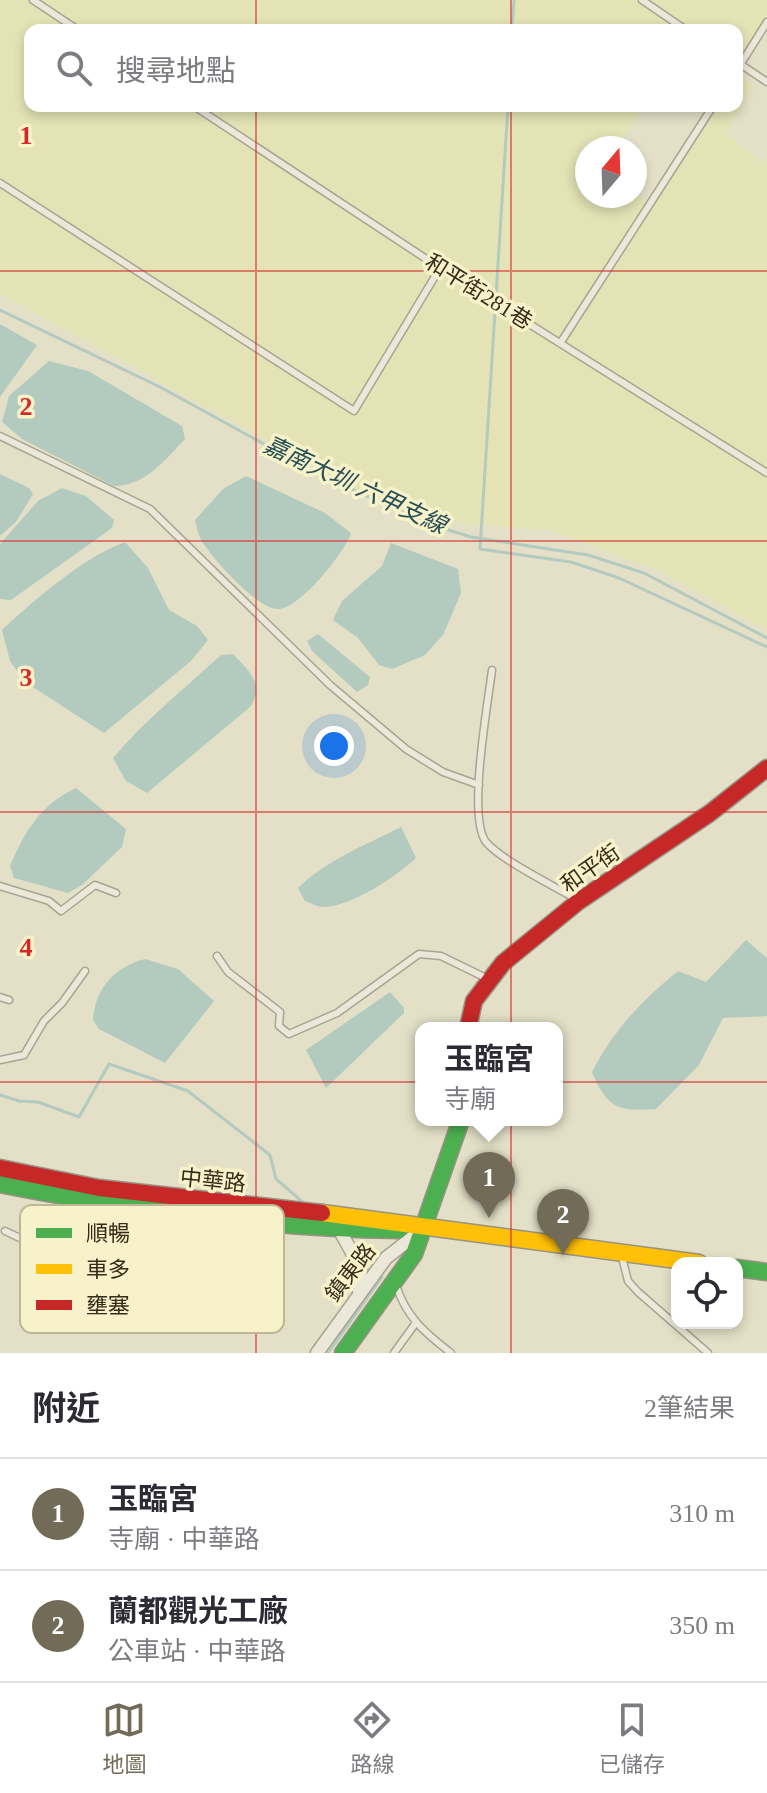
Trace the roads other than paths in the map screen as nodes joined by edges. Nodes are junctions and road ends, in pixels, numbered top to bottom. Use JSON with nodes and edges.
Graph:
{"nodes":[{"id":1,"x":33,"y":0,"type":"edge"},
{"id":2,"x":642,"y":0,"type":"edge"},
{"id":3,"x":767,"y":22,"type":"edge"},
{"id":4,"x":69,"y":24,"type":"edge"},
{"id":5,"x":677,"y":24,"type":"edge"},
{"id":6,"x":743,"y":58,"type":"edge"},
{"id":7,"x":743,"y":68,"type":"edge"},
{"id":8,"x":767,"y":82,"type":"edge"},
{"id":9,"x":203,"y":112,"type":"edge"},
{"id":10,"x":709,"y":112,"type":"edge"},
{"id":11,"x":0,"y":183,"type":"edge"},
{"id":12,"x":440,"y":268,"type":"junction"},
{"id":13,"x":561,"y":342,"type":"junction"},
{"id":14,"x":0,"y":436,"type":"edge"},
{"id":15,"x":767,"y":473,"type":"edge"},
{"id":16,"x":492,"y":670,"type":"dead end"},
{"id":17,"x":767,"y":768,"type":"edge"},
{"id":18,"x":479,"y":785,"type":"junction"},
{"id":19,"x":0,"y":886,"type":"edge"},
{"id":20,"x":116,"y":893,"type":"dead end"},
{"id":21,"x":579,"y":901,"type":"junction"},
{"id":22,"x":217,"y":956,"type":"dead end"},
{"id":23,"x":85,"y":971,"type":"dead end"},
{"id":24,"x":488,"y":979,"type":"junction"},
{"id":25,"x":0,"y":997,"type":"edge"},
{"id":26,"x":9,"y":1000,"type":"dead end"},
{"id":27,"x":469,"y":1022,"type":"edge"},
{"id":28,"x":0,"y":1060,"type":"edge"},
{"id":29,"x":459,"y":1126,"type":"edge"},
{"id":30,"x":0,"y":1168,"type":"edge"},
{"id":31,"x":0,"y":1184,"type":"edge"},
{"id":32,"x":100,"y":1204,"type":"joint"},
{"id":33,"x":110,"y":1205,"type":"edge"},
{"id":34,"x":252,"y":1205,"type":"edge"},
{"id":35,"x":284,"y":1209,"type":"edge"},
{"id":36,"x":284,"y":1223,"type":"edge"},
{"id":37,"x":339,"y":1229,"type":"junction"},
{"id":38,"x":423,"y":1229,"type":"junction"},
{"id":39,"x":5,"y":1231,"type":"dead end"},
{"id":40,"x":20,"y":1238,"type":"edge"},
{"id":41,"x":621,"y":1253,"type":"junction"},
{"id":42,"x":671,"y":1259,"type":"edge"},
{"id":43,"x":743,"y":1269,"type":"edge"},
{"id":44,"x":767,"y":1272,"type":"edge"},
{"id":45,"x":395,"y":1282,"type":"junction"},
{"id":46,"x":359,"y":1294,"type":"junction"},
{"id":47,"x":415,"y":1324,"type":"junction"},
{"id":48,"x":317,"y":1353,"type":"edge"},
{"id":49,"x":343,"y":1353,"type":"edge"},
{"id":50,"x":394,"y":1353,"type":"edge"},
{"id":51,"x":451,"y":1353,"type":"edge"},
{"id":52,"x":708,"y":1353,"type":"edge"}],
"edges":[{"from":1,"to":4,"type":"lane"},
{"from":2,"to":5,"type":"lane"},
{"from":3,"to":6,"type":"lane"},
{"from":7,"to":8,"type":"lane"},
{"from":9,"to":12,"type":"lane","name":"和平街281巷"},
{"from":10,"to":13,"type":"lane"},
{"from":11,"to":12,"type":"lane"},
{"from":12,"to":13,"type":"lane","name":"和平街281巷"},
{"from":13,"to":15,"type":"lane","name":"和平街281巷"},
{"from":14,"to":18,"type":"lane"},
{"from":16,"to":18,"type":"lane"},
{"from":17,"to":21,"type":"street","name":"和平街"},
{"from":18,"to":21,"type":"lane"},
{"from":19,"to":20,"type":"lane"},
{"from":21,"to":24,"type":"street","name":"和平街"},
{"from":22,"to":24,"type":"lane"},
{"from":23,"to":28,"type":"lane"},
{"from":24,"to":27,"type":"street","name":"和平街"},
{"from":25,"to":26,"type":"lane"},
{"from":29,"to":38,"type":"street"},
{"from":30,"to":34,"type":"street","name":"中華路"},
{"from":31,"to":32,"type":"street","name":"中華路"},
{"from":32,"to":33,"type":"street","name":"中華路"},
{"from":35,"to":38,"type":"street","name":"中華路"},
{"from":36,"to":37,"type":"street","name":"中華路"},
{"from":37,"to":38,"type":"street","name":"中華路"},
{"from":37,"to":46,"type":"street"},
{"from":38,"to":41,"type":"street","name":"中華路"},
{"from":38,"to":45,"type":"street","name":"鎮東路"},
{"from":38,"to":46,"type":"street","name":"鎮東路"},
{"from":39,"to":40,"type":"lane"},
{"from":41,"to":42,"type":"street","name":"中華路"},
{"from":41,"to":52,"type":"lane"},
{"from":43,"to":44,"type":"street"},
{"from":45,"to":47,"type":"lane"},
{"from":45,"to":49,"type":"street","name":"鎮東路"},
{"from":46,"to":48,"type":"street","name":"鎮東路"},
{"from":47,"to":50,"type":"lane"},
{"from":47,"to":51,"type":"lane"}]}
